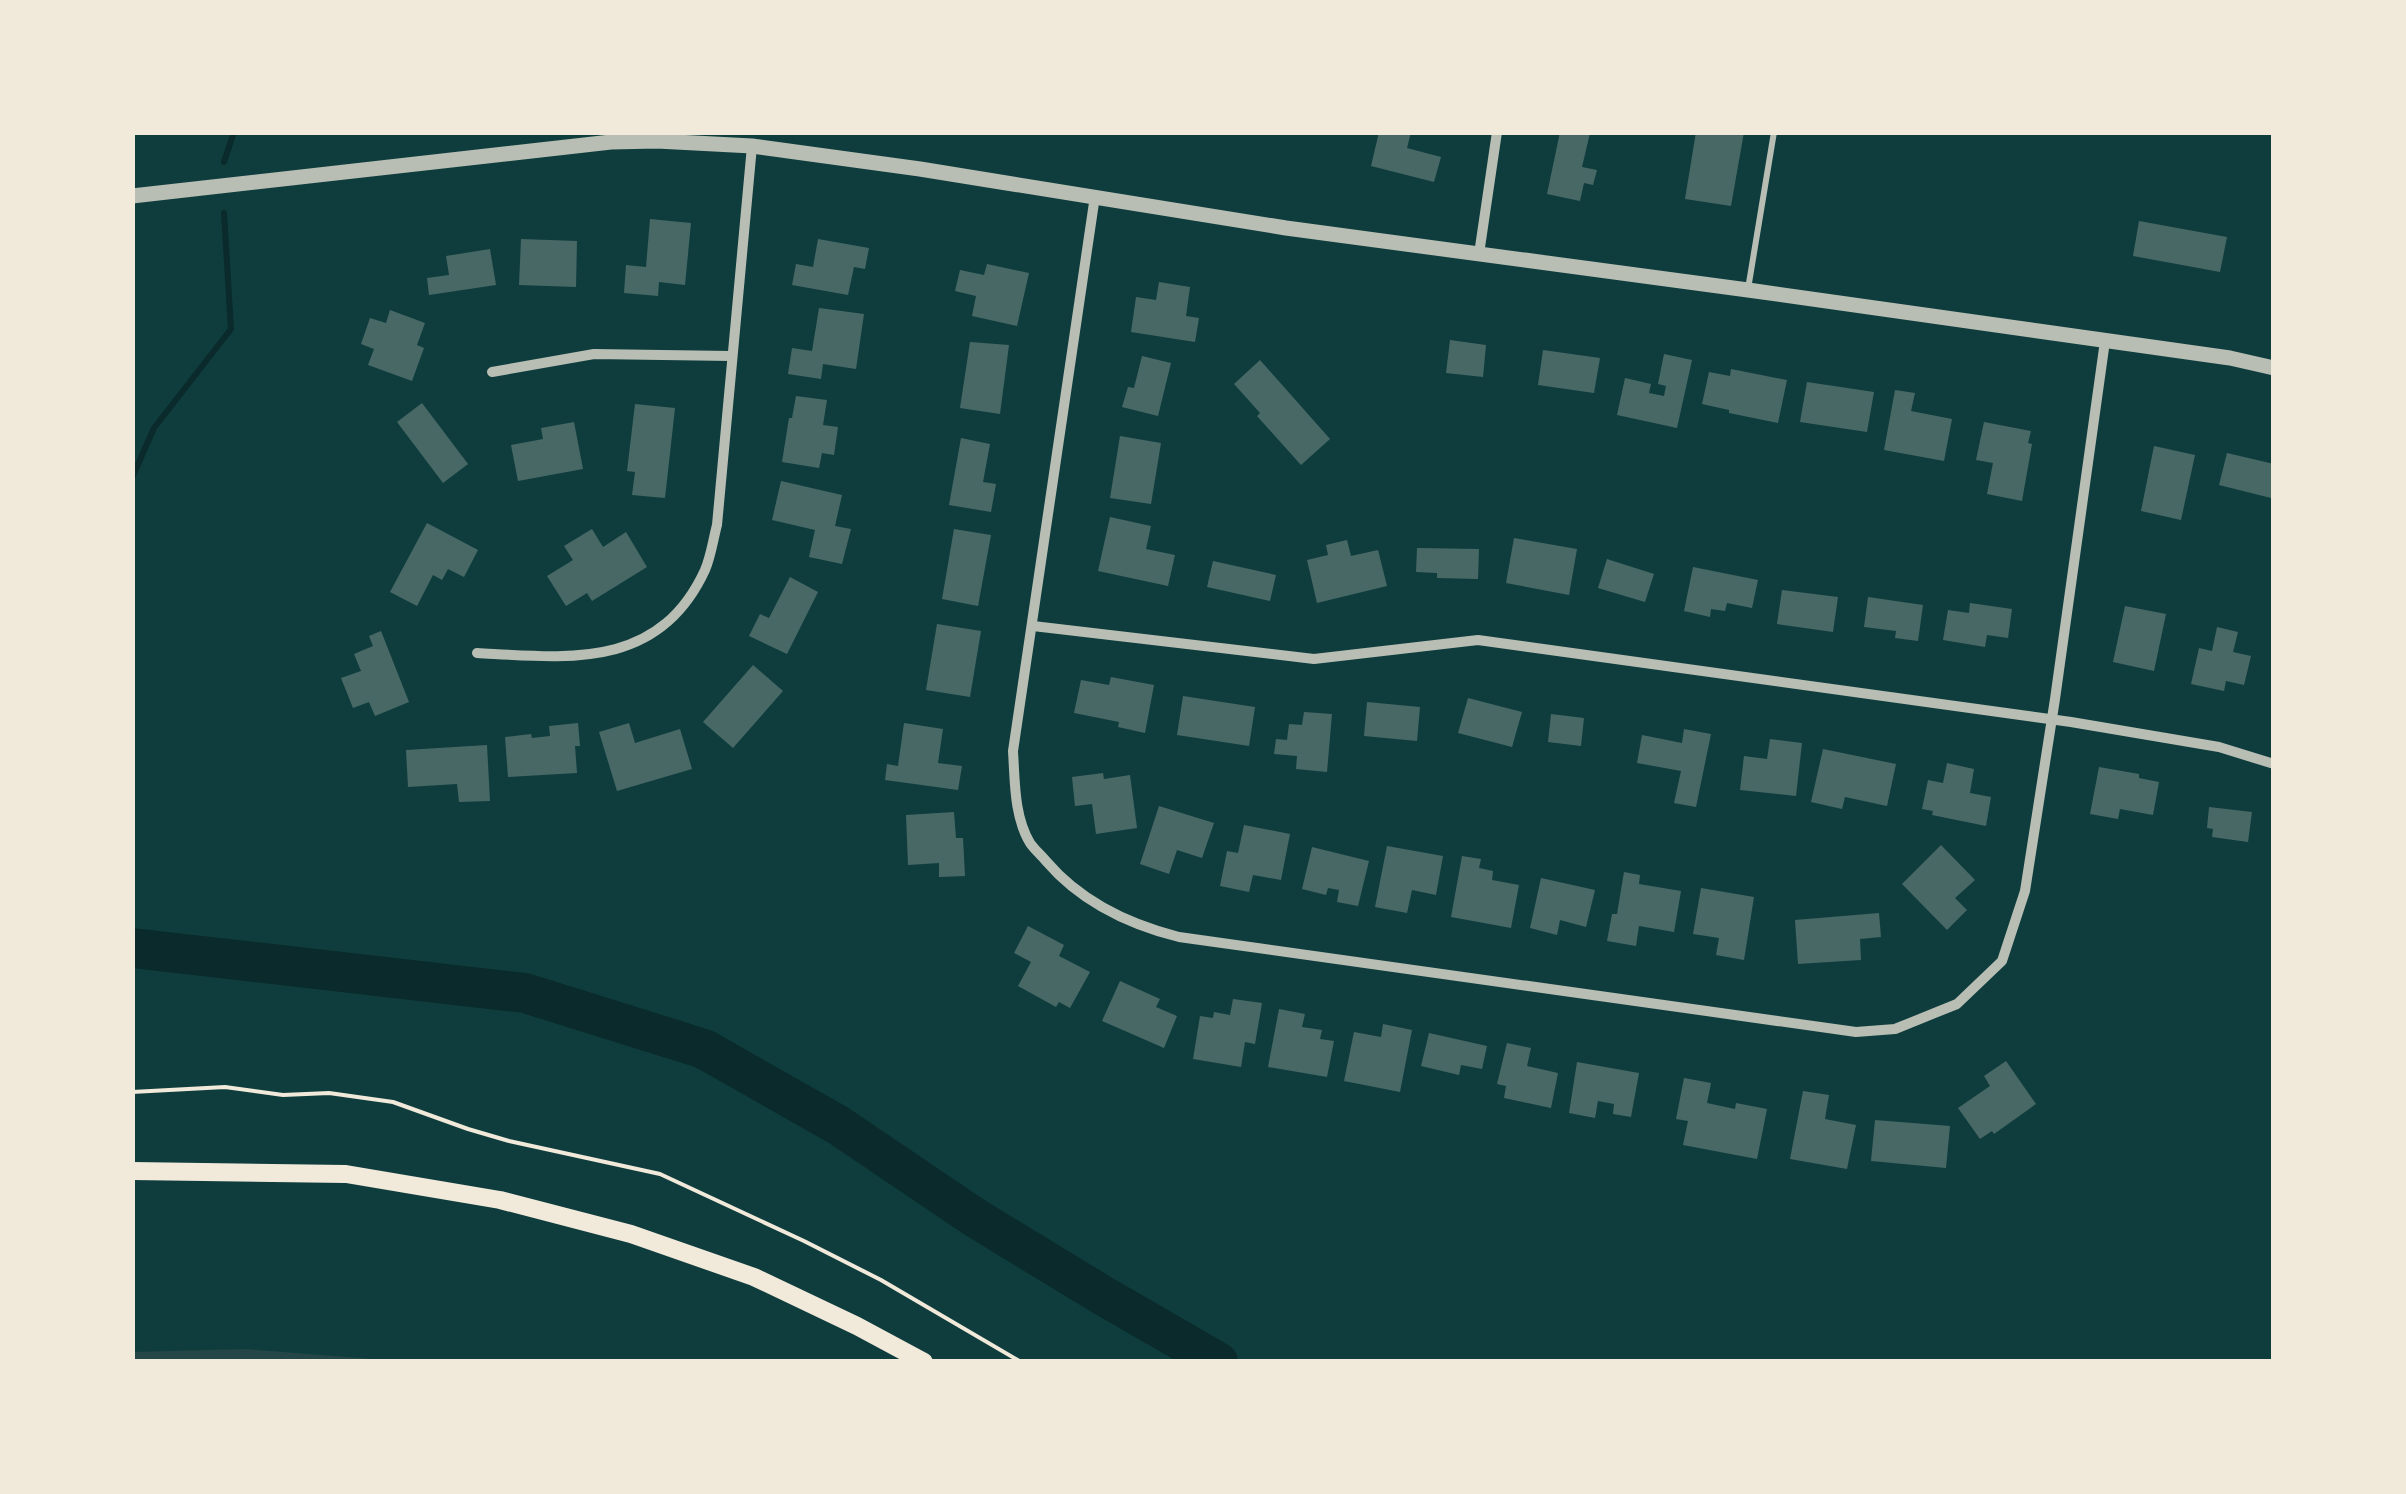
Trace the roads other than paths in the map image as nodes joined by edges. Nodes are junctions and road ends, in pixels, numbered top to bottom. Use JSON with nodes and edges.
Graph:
{"nodes":[{"id":1,"x":1497,"y":132,"type":"edge"},
{"id":2,"x":1774,"y":132,"type":"edge"},
{"id":3,"x":752,"y":146,"type":"junction"},
{"id":4,"x":132,"y":196,"type":"edge"},
{"id":5,"x":1095,"y":196,"type":"junction"},
{"id":6,"x":1478,"y":254,"type":"junction"},
{"id":7,"x":1748,"y":290,"type":"junction"},
{"id":8,"x":2105,"y":341,"type":"junction"},
{"id":9,"x":731,"y":356,"type":"junction"},
{"id":10,"x":2274,"y":368,"type":"edge"},
{"id":11,"x":492,"y":372,"type":"dead end"},
{"id":12,"x":1033,"y":626,"type":"junction"},
{"id":13,"x":477,"y":653,"type":"dead end"},
{"id":14,"x":2052,"y":719,"type":"junction"},
{"id":15,"x":2274,"y":764,"type":"edge"},
{"id":16,"x":132,"y":1171,"type":"edge"},
{"id":17,"x":924,"y":1362,"type":"edge"}],
"edges":[{"from":1,"to":6,"type":"street"},
{"from":2,"to":7,"type":"lane"},
{"from":3,"to":4,"type":"street"},
{"from":3,"to":5,"type":"street"},
{"from":3,"to":9,"type":"street"},
{"from":5,"to":6,"type":"street"},
{"from":5,"to":12,"type":"street"},
{"from":6,"to":7,"type":"street"},
{"from":7,"to":8,"type":"street"},
{"from":8,"to":10,"type":"street"},
{"from":8,"to":14,"type":"street"},
{"from":9,"to":11,"type":"street"},
{"from":9,"to":13,"type":"street"},
{"from":12,"to":14,"type":"street"},
{"from":12,"to":14,"type":"street"},
{"from":14,"to":15,"type":"street"},
{"from":16,"to":17,"type":"main road"}]}
